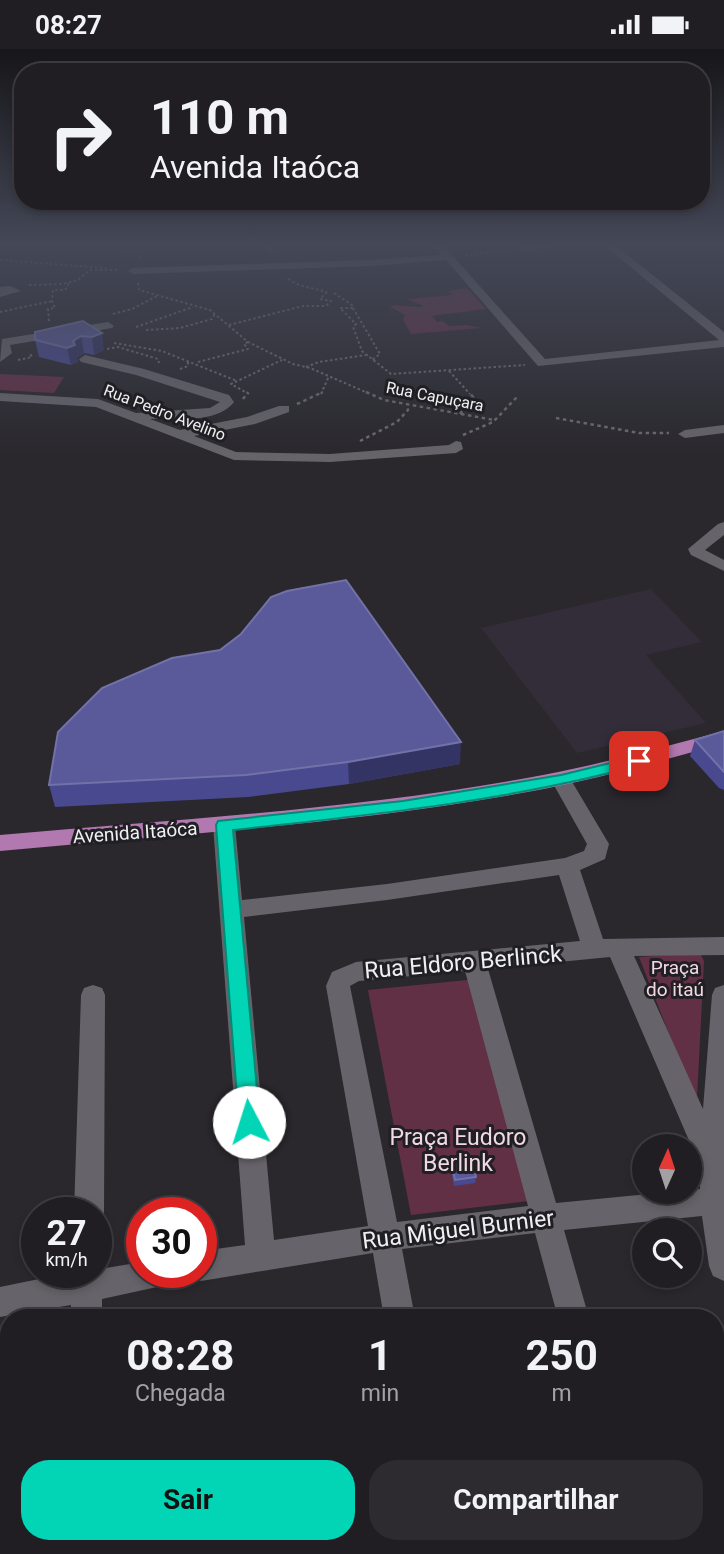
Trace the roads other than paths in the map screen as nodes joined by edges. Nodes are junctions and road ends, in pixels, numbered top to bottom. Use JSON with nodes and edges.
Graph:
{"nodes":[{"id":1,"x":512,"y":315,"type":"edge"},
{"id":2,"x":694,"y":315,"type":"edge"},
{"id":3,"x":108,"y":326,"type":"road end"},
{"id":4,"x":724,"y":340,"type":"edge"},
{"id":5,"x":1,"y":358,"type":"edge"},
{"id":6,"x":85,"y":359,"type":"dead end"},
{"id":7,"x":0,"y":397,"type":"edge"},
{"id":8,"x":289,"y":407,"type":"road end"},
{"id":9,"x":132,"y":415,"type":"junction"},
{"id":10,"x":724,"y":429,"type":"edge"},
{"id":11,"x":685,"y":433,"type":"road end"},
{"id":12,"x":180,"y":434,"type":"junction"},
{"id":13,"x":444,"y":446,"type":"road end"},
{"id":14,"x":724,"y":527,"type":"edge"},
{"id":15,"x":724,"y":566,"type":"edge"},
{"id":16,"x":724,"y":737,"type":"edge"},
{"id":17,"x":561,"y":780,"type":"junction"},
{"id":18,"x":224,"y":825,"type":"junction"},
{"id":19,"x":0,"y":843,"type":"edge"},
{"id":20,"x":567,"y":866,"type":"junction"},
{"id":21,"x":230,"y":909,"type":"junction"},
{"id":22,"x":724,"y":946,"type":"edge"},
{"id":23,"x":607,"y":949,"type":"junction"},
{"id":24,"x":474,"y":961,"type":"junction"},
{"id":25,"x":93,"y":995,"type":"dead end"},
{"id":26,"x":724,"y":995,"type":"edge"},
{"id":27,"x":715,"y":1168,"type":"junction"},
{"id":28,"x":89,"y":1197,"type":"edge"},
{"id":29,"x":720,"y":1201,"type":"edge"},
{"id":30,"x":546,"y":1218,"type":"junction"},
{"id":31,"x":386,"y":1237,"type":"junction"},
{"id":32,"x":261,"y":1255,"type":"junction"},
{"id":33,"x":217,"y":1263,"type":"edge"},
{"id":34,"x":724,"y":1266,"type":"edge"},
{"id":35,"x":55,"y":1288,"type":"edge"},
{"id":36,"x":87,"y":1288,"type":"edge"},
{"id":37,"x":0,"y":1302,"type":"edge"},
{"id":38,"x":86,"y":1309,"type":"edge"},
{"id":39,"x":398,"y":1309,"type":"edge"},
{"id":40,"x":571,"y":1309,"type":"edge"}],
"edges":[{"from":1,"to":4,"type":"street"},
{"from":2,"to":4,"type":"street"},
{"from":3,"to":5,"type":"street"},
{"from":6,"to":9,"type":"street"},
{"from":7,"to":9,"type":"street","name":"Rua Pedro Avelino"},
{"from":8,"to":12,"type":"street"},
{"from":9,"to":12,"type":"street","name":"Rua Pedro Avelino"},
{"from":10,"to":11,"type":"street"},
{"from":12,"to":13,"type":"street","name":"Rua Pedro Avelino"},
{"from":14,"to":15,"type":"street"},
{"from":16,"to":17,"type":"main road","name":"Avenida Itaóca"},
{"from":17,"to":18,"type":"main road","name":"Avenida Itaóca"},
{"from":17,"to":20,"type":"street"},
{"from":18,"to":19,"type":"main road","name":"Avenida Itaóca"},
{"from":18,"to":21,"type":"street"},
{"from":20,"to":21,"type":"street"},
{"from":20,"to":23,"type":"street"},
{"from":21,"to":32,"type":"street"},
{"from":22,"to":23,"type":"street","name":"Rua Eldoro Berlinck"},
{"from":23,"to":24,"type":"street","name":"Rua Eldoro Berlinck"},
{"from":23,"to":27,"type":"street"},
{"from":24,"to":30,"type":"street"},
{"from":24,"to":31,"type":"street","name":"Rua Eldoro Berlinck"},
{"from":25,"to":28,"type":"street"},
{"from":26,"to":27,"type":"street"},
{"from":27,"to":29,"type":"street"},
{"from":29,"to":30,"type":"street","name":"Rua Miguel Burnier"},
{"from":29,"to":34,"type":"street"},
{"from":30,"to":31,"type":"street","name":"Rua Miguel Burnier"},
{"from":30,"to":40,"type":"street"},
{"from":31,"to":32,"type":"street","name":"Rua Miguel Burnier"},
{"from":31,"to":39,"type":"street"},
{"from":32,"to":33,"type":"street","name":"Rua Miguel Burnier"},
{"from":35,"to":37,"type":"street"},
{"from":36,"to":38,"type":"street"}]}
